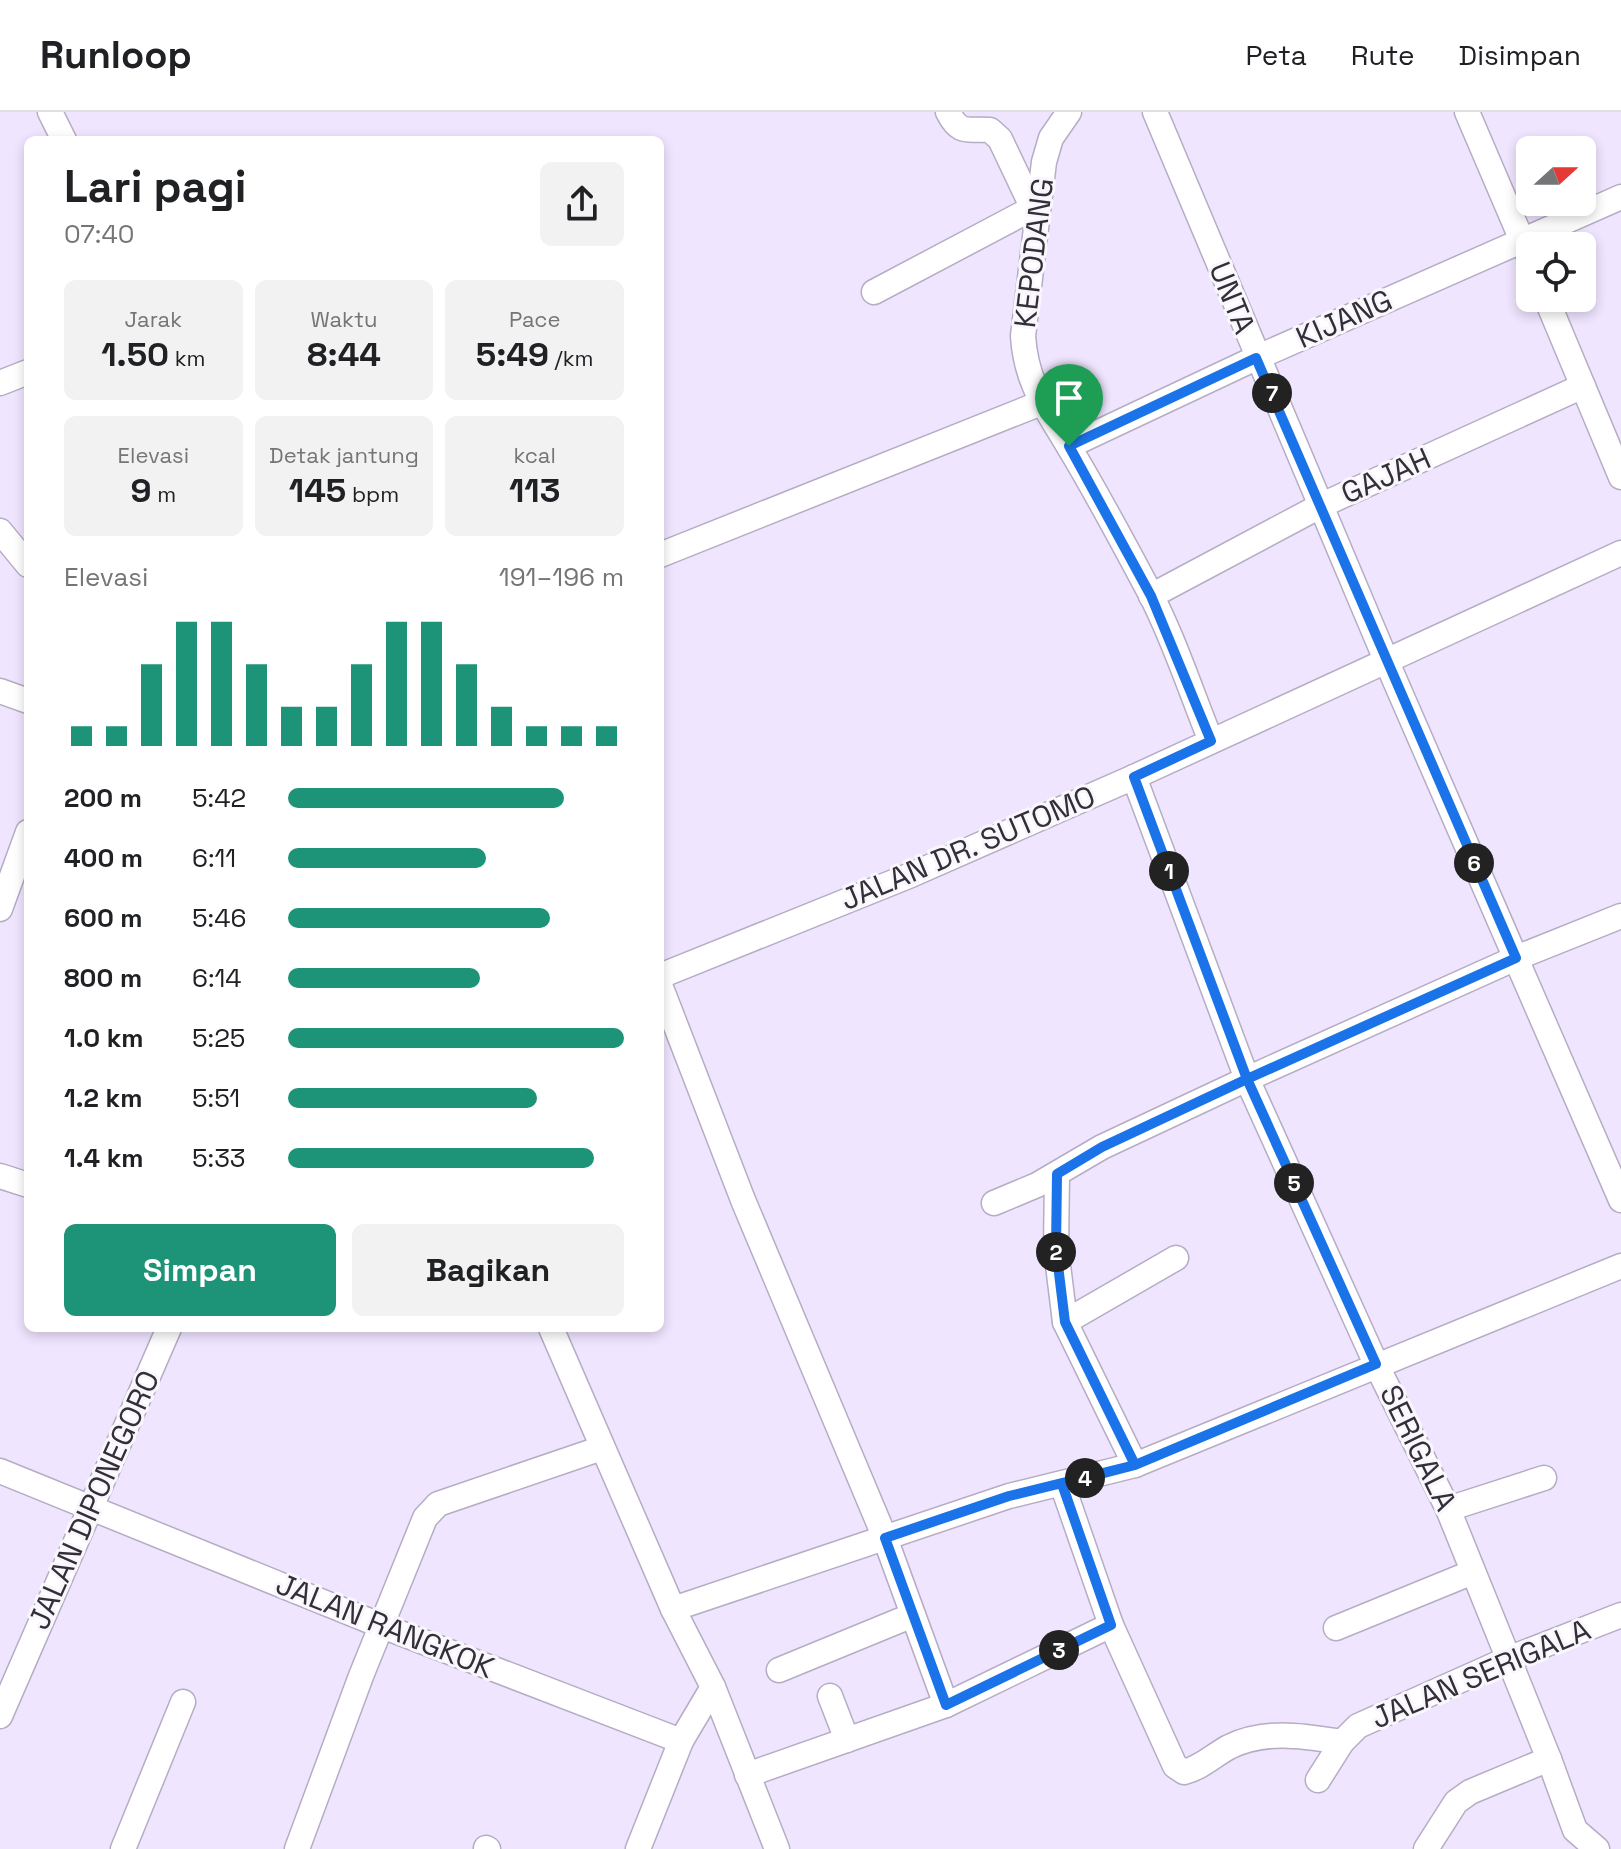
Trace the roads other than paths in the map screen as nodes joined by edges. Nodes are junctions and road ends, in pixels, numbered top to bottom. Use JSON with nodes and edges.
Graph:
{"nodes":[{"id":1,"x":50,"y":112,"type":"edge"},
{"id":2,"x":948,"y":112,"type":"edge"},
{"id":3,"x":1069,"y":112,"type":"edge"},
{"id":4,"x":1155,"y":112,"type":"edge"},
{"id":5,"x":1467,"y":112,"type":"edge"},
{"id":6,"x":62,"y":136,"type":"edge"},
{"id":7,"x":1621,"y":197,"type":"edge"},
{"id":8,"x":1035,"y":212,"type":"junction"},
{"id":9,"x":1519,"y":232,"type":"edge"},
{"id":10,"x":1557,"y":232,"type":"edge"},
{"id":11,"x":1516,"y":253,"type":"edge"},
{"id":12,"x":874,"y":292,"type":"dead end"},
{"id":13,"x":1552,"y":312,"type":"edge"},
{"id":14,"x":1256,"y":358,"type":"junction"},
{"id":15,"x":24,"y":374,"type":"edge"},
{"id":16,"x":0,"y":383,"type":"edge"},
{"id":17,"x":1583,"y":386,"type":"junction"},
{"id":18,"x":1041,"y":403,"type":"junction"},
{"id":19,"x":1069,"y":446,"type":"junction"},
{"id":20,"x":1621,"y":477,"type":"edge"},
{"id":21,"x":1322,"y":505,"type":"junction"},
{"id":22,"x":0,"y":531,"type":"edge"},
{"id":23,"x":664,"y":553,"type":"edge"},
{"id":24,"x":1621,"y":553,"type":"edge"},
{"id":25,"x":24,"y":560,"type":"edge"},
{"id":26,"x":1151,"y":596,"type":"junction"},
{"id":27,"x":1386,"y":660,"type":"junction"},
{"id":28,"x":0,"y":691,"type":"edge"},
{"id":29,"x":24,"y":700,"type":"edge"},
{"id":30,"x":1211,"y":741,"type":"junction"},
{"id":31,"x":1134,"y":777,"type":"junction"},
{"id":32,"x":24,"y":841,"type":"edge"},
{"id":33,"x":15,"y":862,"type":"edge"},
{"id":34,"x":0,"y":909,"type":"edge"},
{"id":35,"x":1621,"y":916,"type":"edge"},
{"id":36,"x":1516,"y":958,"type":"junction"},
{"id":37,"x":664,"y":974,"type":"edge"},
{"id":38,"x":664,"y":995,"type":"edge"},
{"id":39,"x":1247,"y":1079,"type":"junction"},
{"id":40,"x":1057,"y":1174,"type":"junction"},
{"id":41,"x":0,"y":1176,"type":"edge"},
{"id":42,"x":24,"y":1184,"type":"edge"},
{"id":43,"x":1621,"y":1200,"type":"edge"},
{"id":44,"x":994,"y":1203,"type":"dead end"},
{"id":45,"x":1176,"y":1258,"type":"dead end"},
{"id":46,"x":1621,"y":1266,"type":"edge"},
{"id":47,"x":1065,"y":1322,"type":"junction"},
{"id":48,"x":167,"y":1332,"type":"edge"},
{"id":49,"x":553,"y":1332,"type":"edge"},
{"id":50,"x":1376,"y":1364,"type":"junction"},
{"id":51,"x":602,"y":1448,"type":"junction"},
{"id":52,"x":1135,"y":1465,"type":"junction"},
{"id":53,"x":0,"y":1471,"type":"edge"},
{"id":54,"x":1544,"y":1478,"type":"dead end"},
{"id":55,"x":1062,"y":1484,"type":"junction"},
{"id":56,"x":91,"y":1507,"type":"junction"},
{"id":57,"x":1448,"y":1509,"type":"junction"},
{"id":58,"x":885,"y":1538,"type":"junction"},
{"id":59,"x":1473,"y":1572,"type":"junction"},
{"id":60,"x":673,"y":1609,"type":"junction"},
{"id":61,"x":913,"y":1615,"type":"junction"},
{"id":62,"x":1621,"y":1615,"type":"edge"},
{"id":63,"x":1111,"y":1625,"type":"junction"},
{"id":64,"x":382,"y":1626,"type":"junction"},
{"id":65,"x":1336,"y":1628,"type":"dead end"},
{"id":66,"x":1508,"y":1659,"type":"junction"},
{"id":67,"x":779,"y":1670,"type":"dead end"},
{"id":68,"x":713,"y":1687,"type":"junction"},
{"id":69,"x":830,"y":1696,"type":"dead end"},
{"id":70,"x":183,"y":1702,"type":"dead end"},
{"id":71,"x":946,"y":1705,"type":"junction"},
{"id":72,"x":0,"y":1716,"type":"edge"},
{"id":73,"x":847,"y":1740,"type":"junction"},
{"id":74,"x":681,"y":1741,"type":"junction"},
{"id":75,"x":1342,"y":1742,"type":"junction"},
{"id":76,"x":1549,"y":1759,"type":"junction"},
{"id":77,"x":747,"y":1775,"type":"junction"},
{"id":78,"x":1318,"y":1780,"type":"dead end"},
{"id":79,"x":123,"y":1849,"type":"edge"},
{"id":80,"x":297,"y":1849,"type":"edge"},
{"id":81,"x":638,"y":1849,"type":"edge"},
{"id":82,"x":777,"y":1849,"type":"edge"},
{"id":83,"x":1426,"y":1849,"type":"edge"},
{"id":84,"x":1597,"y":1849,"type":"edge"}],
"edges":[{"from":1,"to":6,"type":"street"},
{"from":2,"to":8,"type":"street"},
{"from":3,"to":8,"type":"street","name":"KEPODANG"},
{"from":4,"to":14,"type":"street","name":"UNTA"},
{"from":5,"to":9,"type":"street"},
{"from":7,"to":10,"type":"street","name":"KIJANG"},
{"from":8,"to":12,"type":"street"},
{"from":8,"to":18,"type":"street","name":"KEPODANG"},
{"from":11,"to":14,"type":"street","name":"KIJANG"},
{"from":13,"to":17,"type":"street"},
{"from":14,"to":19,"type":"street","name":"KIJANG"},
{"from":14,"to":21,"type":"street","name":"UNTA"},
{"from":15,"to":16,"type":"street"},
{"from":17,"to":20,"type":"street"},
{"from":17,"to":21,"type":"street","name":"GAJAH"},
{"from":18,"to":19,"type":"street","name":"KEPODANG"},
{"from":18,"to":23,"type":"street"},
{"from":19,"to":26,"type":"street","name":"KEPODANG"},
{"from":21,"to":26,"type":"street","name":"GAJAH"},
{"from":21,"to":27,"type":"street","name":"UNTA"},
{"from":22,"to":25,"type":"street"},
{"from":24,"to":27,"type":"street","name":"JALAN DR. SUTOMO"},
{"from":26,"to":30,"type":"street","name":"KEPODANG"},
{"from":27,"to":30,"type":"street","name":"JALAN DR. SUTOMO"},
{"from":27,"to":36,"type":"street","name":"UNTA"},
{"from":28,"to":29,"type":"street"},
{"from":30,"to":31,"type":"street","name":"JALAN DR. SUTOMO"},
{"from":31,"to":37,"type":"street","name":"JALAN DR. SUTOMO"},
{"from":31,"to":39,"type":"street","name":"SERIGALA"},
{"from":32,"to":33,"type":"street"},
{"from":33,"to":34,"type":"street"},
{"from":35,"to":36,"type":"street"},
{"from":36,"to":39,"type":"street"},
{"from":36,"to":43,"type":"street","name":"UNTA"},
{"from":38,"to":58,"type":"street"},
{"from":39,"to":40,"type":"street"},
{"from":39,"to":50,"type":"street","name":"SERIGALA"},
{"from":40,"to":44,"type":"street"},
{"from":40,"to":47,"type":"street"},
{"from":41,"to":42,"type":"street"},
{"from":45,"to":47,"type":"street"},
{"from":46,"to":50,"type":"street"},
{"from":47,"to":52,"type":"street"},
{"from":48,"to":56,"type":"street","name":"JALAN DIPONEGORO"},
{"from":49,"to":51,"type":"street"},
{"from":50,"to":52,"type":"street"},
{"from":50,"to":57,"type":"street","name":"SERIGALA"},
{"from":51,"to":60,"type":"street"},
{"from":51,"to":64,"type":"street"},
{"from":52,"to":55,"type":"street"},
{"from":53,"to":56,"type":"street","name":"JALAN RANGKOK"},
{"from":54,"to":57,"type":"street"},
{"from":55,"to":58,"type":"street"},
{"from":55,"to":63,"type":"street"},
{"from":56,"to":64,"type":"street","name":"JALAN RANGKOK"},
{"from":56,"to":72,"type":"street","name":"JALAN DIPONEGORO"},
{"from":57,"to":59,"type":"street","name":"SERIGALA"},
{"from":58,"to":60,"type":"street"},
{"from":58,"to":61,"type":"street"},
{"from":59,"to":65,"type":"street"},
{"from":59,"to":66,"type":"street","name":"SERIGALA"},
{"from":60,"to":68,"type":"street"},
{"from":61,"to":67,"type":"street"},
{"from":61,"to":71,"type":"street"},
{"from":62,"to":66,"type":"street","name":"JALAN SERIGALA"},
{"from":63,"to":71,"type":"street"},
{"from":63,"to":75,"type":"street"},
{"from":64,"to":74,"type":"street","name":"JALAN RANGKOK"},
{"from":64,"to":80,"type":"street"},
{"from":66,"to":75,"type":"street","name":"JALAN SERIGALA"},
{"from":66,"to":76,"type":"street","name":"SERIGALA"},
{"from":68,"to":74,"type":"street"},
{"from":68,"to":77,"type":"street"},
{"from":69,"to":73,"type":"street"},
{"from":70,"to":79,"type":"street"},
{"from":71,"to":73,"type":"street"},
{"from":73,"to":77,"type":"street"},
{"from":74,"to":81,"type":"street"},
{"from":75,"to":78,"type":"street","name":"JALAN SERIGALA"},
{"from":76,"to":83,"type":"street"},
{"from":76,"to":84,"type":"street","name":"SERIGALA"},
{"from":77,"to":82,"type":"street"}]}
